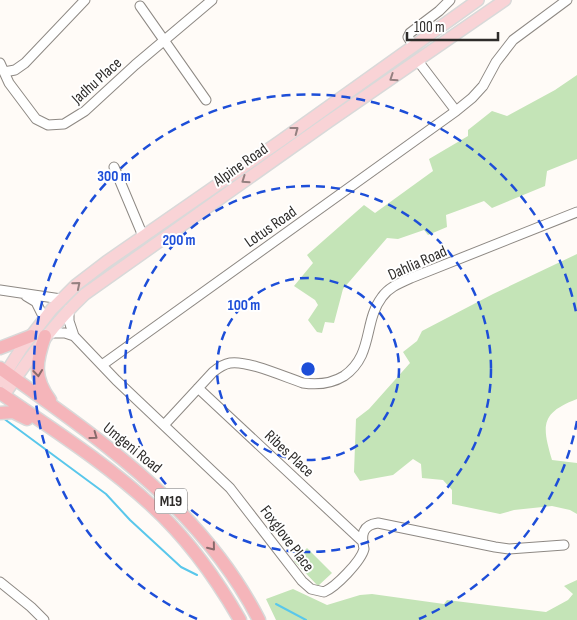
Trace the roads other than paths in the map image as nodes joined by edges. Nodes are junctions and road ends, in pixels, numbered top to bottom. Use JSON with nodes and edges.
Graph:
{"nodes":[{"id":1,"x":85,"y":0,"type":"edge"},
{"id":2,"x":212,"y":0,"type":"edge"},
{"id":3,"x":450,"y":0,"type":"edge"},
{"id":4,"x":478,"y":0,"type":"edge"},
{"id":5,"x":505,"y":0,"type":"edge"},
{"id":6,"x":567,"y":0,"type":"edge"},
{"id":7,"x":140,"y":6,"type":"dead end"},
{"id":8,"x":489,"y":11,"type":"junction"},
{"id":9,"x":457,"y":15,"type":"junction"},
{"id":10,"x":165,"y":40,"type":"junction"},
{"id":11,"x":411,"y":41,"type":"junction"},
{"id":12,"x":418,"y":61,"type":"junction"},
{"id":13,"x":2,"y":68,"type":"edge"},
{"id":14,"x":206,"y":100,"type":"dead end"},
{"id":15,"x":456,"y":111,"type":"junction"},
{"id":16,"x":303,"y":140,"type":"junction"},
{"id":17,"x":279,"y":142,"type":"junction"},
{"id":18,"x":114,"y":167,"type":"dead end"},
{"id":19,"x":577,"y":212,"type":"edge"},
{"id":20,"x":144,"y":236,"type":"junction"},
{"id":21,"x":0,"y":290,"type":"edge"},
{"id":22,"x":21,"y":294,"type":"junction"},
{"id":23,"x":61,"y":299,"type":"junction"},
{"id":24,"x":69,"y":309,"type":"junction"},
{"id":25,"x":44,"y":318,"type":"junction"},
{"id":26,"x":47,"y":335,"type":"junction"},
{"id":27,"x":31,"y":336,"type":"junction"},
{"id":28,"x":74,"y":336,"type":"junction"},
{"id":29,"x":0,"y":348,"type":"edge"},
{"id":30,"x":102,"y":365,"type":"junction"},
{"id":31,"x":5,"y":375,"type":"edge"},
{"id":32,"x":198,"y":388,"type":"junction"},
{"id":33,"x":1,"y":396,"type":"edge"},
{"id":34,"x":55,"y":407,"type":"junction"},
{"id":35,"x":0,"y":413,"type":"edge"},
{"id":36,"x":164,"y":425,"type":"junction"},
{"id":37,"x":112,"y":472,"type":"junction"},
{"id":38,"x":362,"y":540,"type":"junction"},
{"id":39,"x":564,"y":545,"type":"dead end"},
{"id":40,"x":0,"y":582,"type":"edge"},
{"id":41,"x":44,"y":620,"type":"edge"},
{"id":42,"x":240,"y":620,"type":"edge"},
{"id":43,"x":259,"y":620,"type":"edge"}],
"edges":[{"from":1,"to":13,"type":"street"},
{"from":2,"to":10,"type":"street","name":"Jadhu Place"},
{"from":3,"to":11,"type":"street"},
{"from":4,"to":9,"type":"main road","name":"Alpine Road"},
{"from":5,"to":8,"type":"main road","name":"Alpine Road"},
{"from":6,"to":15,"type":"street","name":"Lotus Road"},
{"from":7,"to":10,"type":"street"},
{"from":8,"to":9,"type":"main road"},
{"from":8,"to":12,"type":"main road","name":"Alpine Road"},
{"from":9,"to":11,"type":"main road","name":"Alpine Road"},
{"from":10,"to":13,"type":"street","name":"Jadhu Place"},
{"from":10,"to":14,"type":"street"},
{"from":17,"to":11,"type":"main road","name":"Alpine Road","one_way":true},
{"from":12,"to":15,"type":"street"},
{"from":12,"to":16,"type":"main road","name":"Alpine Road","one_way":true},
{"from":15,"to":30,"type":"street","name":"Lotus Road"},
{"from":16,"to":17,"type":"main road"},
{"from":16,"to":24,"type":"main road","name":"Alpine Road","one_way":true},
{"from":17,"to":20,"type":"main road","name":"Alpine Road"},
{"from":18,"to":20,"type":"street"},
{"from":19,"to":32,"type":"street","name":"Dahlia Road"},
{"from":23,"to":20,"type":"main road","name":"Alpine Road","one_way":true},
{"from":21,"to":22,"type":"street"},
{"from":22,"to":23,"type":"street"},
{"from":22,"to":25,"type":"street"},
{"from":23,"to":25,"type":"main road","name":"Alpine Road"},
{"from":24,"to":26,"type":"main road","name":"Alpine Road"},
{"from":24,"to":28,"type":"street"},
{"from":25,"to":27,"type":"main road","name":"Alpine Road"},
{"from":26,"to":28,"type":"street"},
{"from":26,"to":31,"type":"main road","name":"Alpine Road"},
{"from":26,"to":34,"type":"highway","one_way":true},
{"from":27,"to":29,"type":"highway"},
{"from":27,"to":31,"type":"main road","name":"Alpine Road"},
{"from":28,"to":30,"type":"street","name":"Foxglove Place"},
{"from":30,"to":36,"type":"street","name":"Foxglove Place"},
{"from":31,"to":33,"type":"main road"},
{"from":31,"to":34,"type":"highway","name":"Umgeni Road","number":"M19"},
{"from":32,"to":36,"type":"street","name":"Dahlia Road"},
{"from":32,"to":38,"type":"street","name":"Ribes Place"},
{"from":33,"to":37,"type":"highway","name":"Umgeni Road","number":"M19"},
{"from":34,"to":43,"type":"highway","name":"Umgeni Road","number":"M19","one_way":true},
{"from":35,"to":37,"type":"highway"},
{"from":36,"to":38,"type":"street","name":"Foxglove Place"},
{"from":37,"to":42,"type":"highway","name":"Umgeni Road","number":"M19"},
{"from":38,"to":39,"type":"street","name":"Foxglove Place"},
{"from":40,"to":41,"type":"street"}]}
